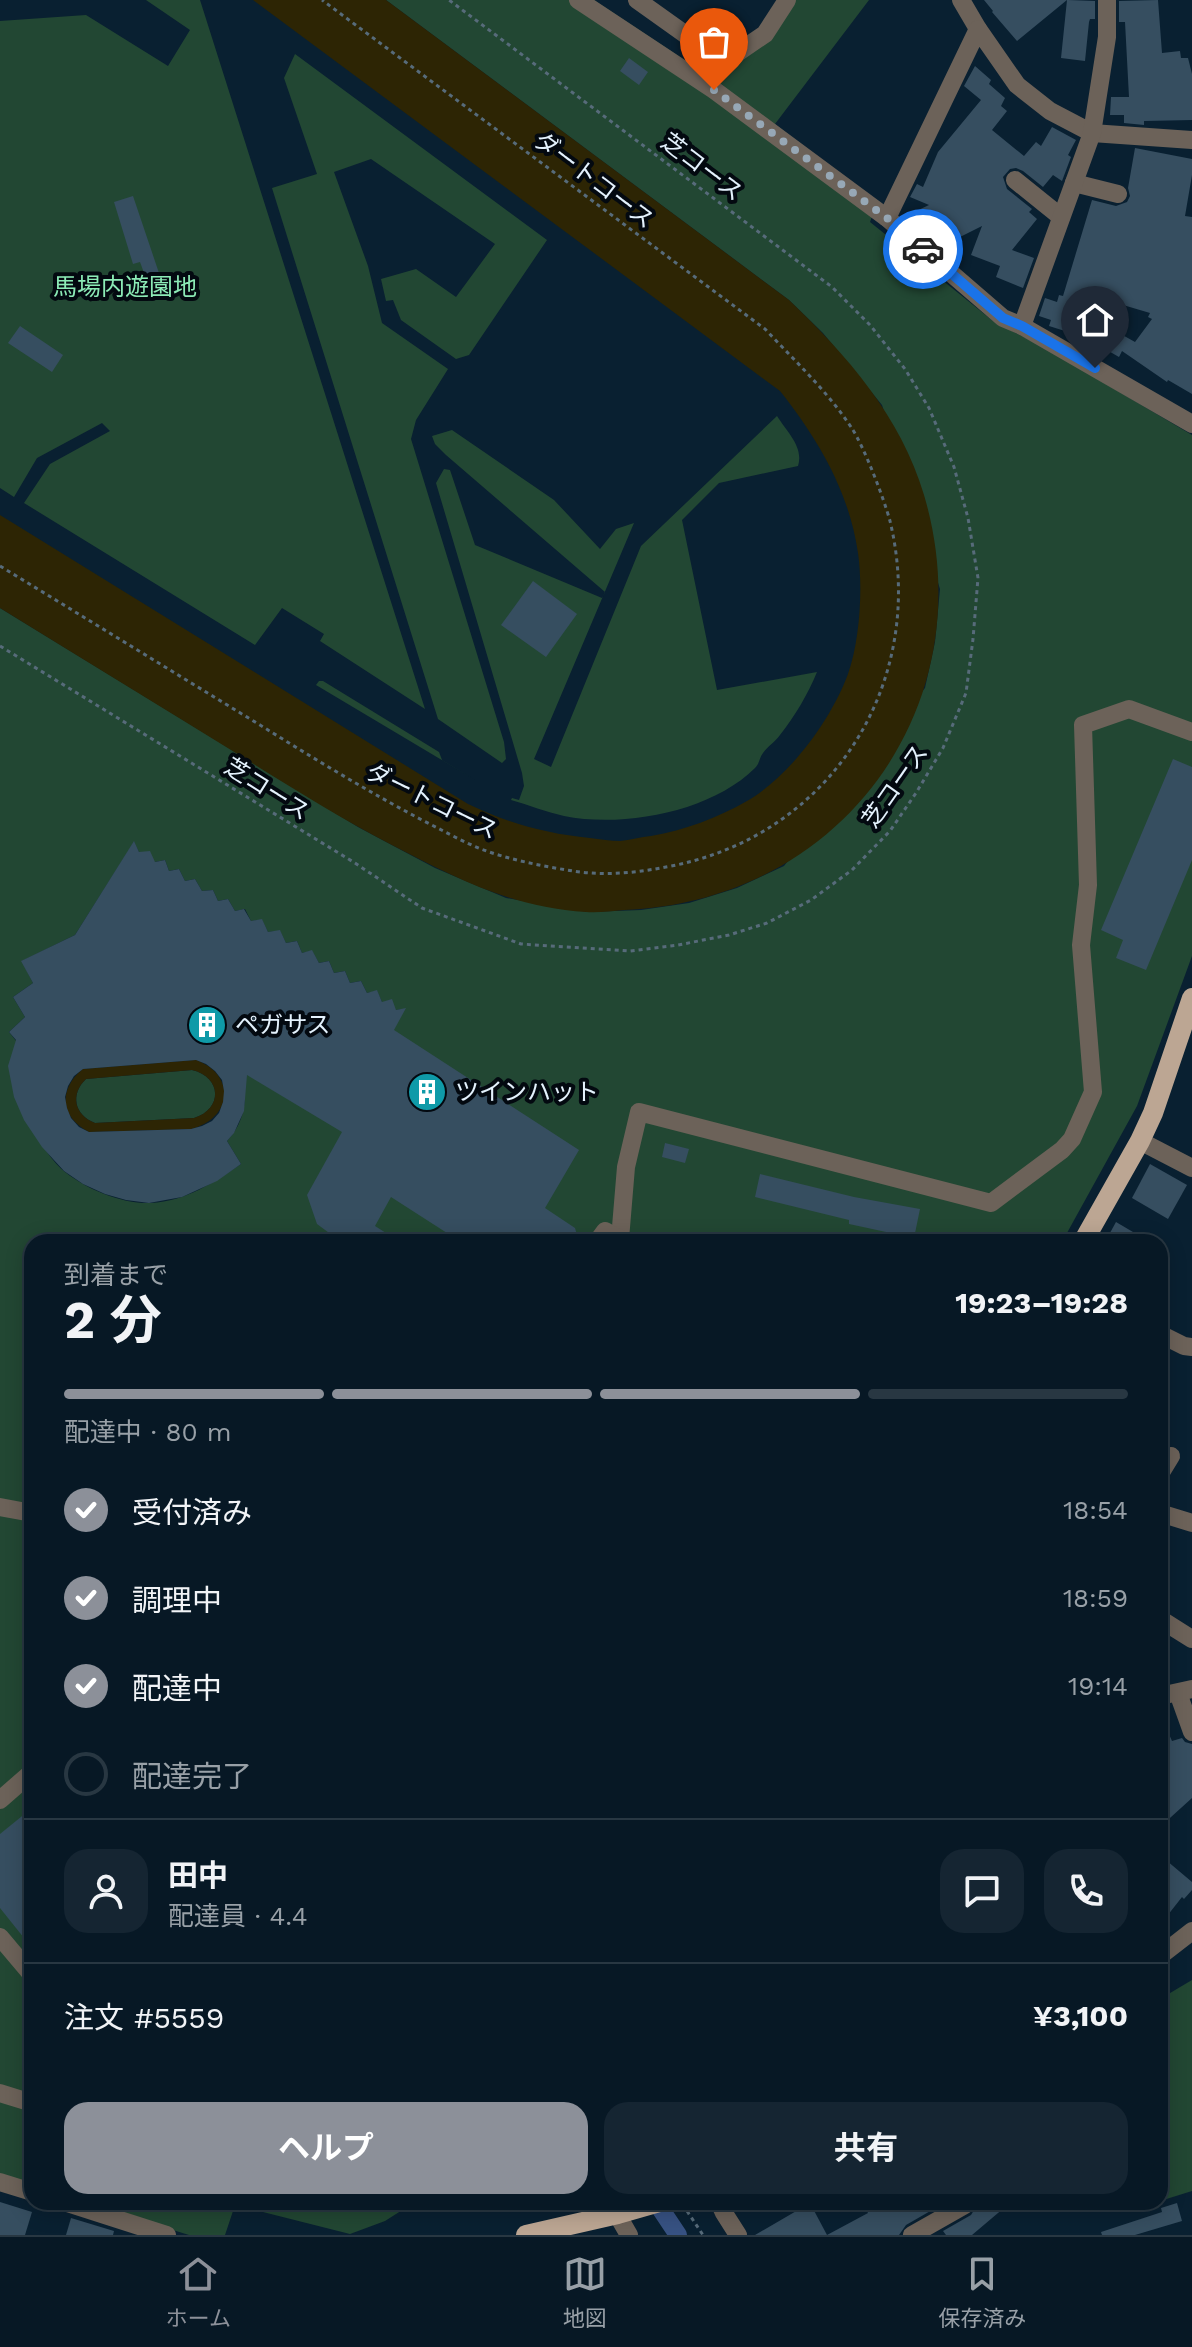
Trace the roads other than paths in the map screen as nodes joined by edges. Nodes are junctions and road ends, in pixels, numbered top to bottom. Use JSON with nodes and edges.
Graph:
{"nodes":[{"id":1,"x":578,"y":0,"type":"edge"},
{"id":2,"x":637,"y":0,"type":"edge"},
{"id":3,"x":787,"y":0,"type":"edge"},
{"id":4,"x":961,"y":0,"type":"edge"},
{"id":5,"x":1107,"y":0,"type":"edge"},
{"id":6,"x":978,"y":29,"type":"junction"},
{"id":7,"x":1092,"y":133,"type":"junction"},
{"id":8,"x":1192,"y":140,"type":"edge"},
{"id":9,"x":1015,"y":180,"type":"dead end"},
{"id":10,"x":1074,"y":183,"type":"junction"},
{"id":11,"x":1118,"y":194,"type":"dead end"},
{"id":12,"x":1061,"y":217,"type":"junction"},
{"id":13,"x":887,"y":218,"type":"junction"},
{"id":14,"x":1022,"y":326,"type":"junction"},
{"id":15,"x":1192,"y":424,"type":"edge"},
{"id":16,"x":1192,"y":732,"type":"edge"},
{"id":17,"x":1191,"y":1006,"type":"edge"},
{"id":18,"x":1140,"y":1141,"type":"junction"},
{"id":19,"x":1192,"y":1168,"type":"edge"},
{"id":20,"x":621,"y":1234,"type":"edge"},
{"id":21,"x":1088,"y":1234,"type":"edge"},
{"id":22,"x":1168,"y":1338,"type":"edge"},
{"id":23,"x":1192,"y":1347,"type":"edge"},
{"id":24,"x":1171,"y":1456,"type":"dead end"},
{"id":25,"x":1168,"y":1461,"type":"edge"},
{"id":26,"x":0,"y":1507,"type":"edge"},
{"id":27,"x":24,"y":1512,"type":"edge"},
{"id":28,"x":1168,"y":1516,"type":"edge"},
{"id":29,"x":1192,"y":1523,"type":"edge"},
{"id":30,"x":1168,"y":1624,"type":"edge"},
{"id":31,"x":1192,"y":1639,"type":"edge"},
{"id":32,"x":1177,"y":1693,"type":"edge"},
{"id":33,"x":1192,"y":1732,"type":"edge"},
{"id":34,"x":24,"y":1779,"type":"edge"},
{"id":35,"x":0,"y":1800,"type":"edge"},
{"id":36,"x":1192,"y":1931,"type":"edge"},
{"id":37,"x":0,"y":1937,"type":"edge"},
{"id":38,"x":1168,"y":1950,"type":"edge"},
{"id":39,"x":24,"y":1966,"type":"edge"},
{"id":40,"x":0,"y":2093,"type":"edge"},
{"id":41,"x":24,"y":2100,"type":"edge"},
{"id":42,"x":0,"y":2182,"type":"edge"},
{"id":43,"x":24,"y":2190,"type":"edge"},
{"id":44,"x":89,"y":2210,"type":"edge"},
{"id":45,"x":616,"y":2210,"type":"edge"},
{"id":46,"x":620,"y":2210,"type":"edge"},
{"id":47,"x":723,"y":2210,"type":"edge"},
{"id":48,"x":956,"y":2210,"type":"edge"},
{"id":49,"x":167,"y":2235,"type":"edge"},
{"id":50,"x":526,"y":2235,"type":"edge"},
{"id":51,"x":629,"y":2235,"type":"edge"},
{"id":52,"x":738,"y":2235,"type":"edge"},
{"id":53,"x":912,"y":2235,"type":"edge"}],
"edges":[{"from":1,"to":13,"type":"street"},
{"from":2,"to":3,"type":"street"},
{"from":4,"to":6,"type":"street"},
{"from":5,"to":7,"type":"street"},
{"from":6,"to":7,"type":"street"},
{"from":6,"to":13,"type":"street"},
{"from":7,"to":8,"type":"street"},
{"from":7,"to":10,"type":"street"},
{"from":9,"to":12,"type":"street"},
{"from":10,"to":11,"type":"street"},
{"from":10,"to":12,"type":"street"},
{"from":12,"to":14,"type":"street"},
{"from":13,"to":14,"type":"street"},
{"from":14,"to":15,"type":"street"},
{"from":16,"to":20,"type":"street"},
{"from":17,"to":18,"type":"main road"},
{"from":18,"to":19,"type":"street"},
{"from":18,"to":21,"type":"main road"},
{"from":22,"to":23,"type":"street"},
{"from":24,"to":25,"type":"street"},
{"from":26,"to":27,"type":"street"},
{"from":28,"to":29,"type":"street"},
{"from":30,"to":31,"type":"street"},
{"from":32,"to":33,"type":"street"},
{"from":34,"to":35,"type":"street"},
{"from":36,"to":38,"type":"street"},
{"from":37,"to":39,"type":"street"},
{"from":40,"to":41,"type":"street"},
{"from":42,"to":43,"type":"street"},
{"from":44,"to":49,"type":"street"},
{"from":45,"to":50,"type":"main road"},
{"from":46,"to":51,"type":"street"},
{"from":47,"to":52,"type":"street"},
{"from":48,"to":53,"type":"street"}]}
